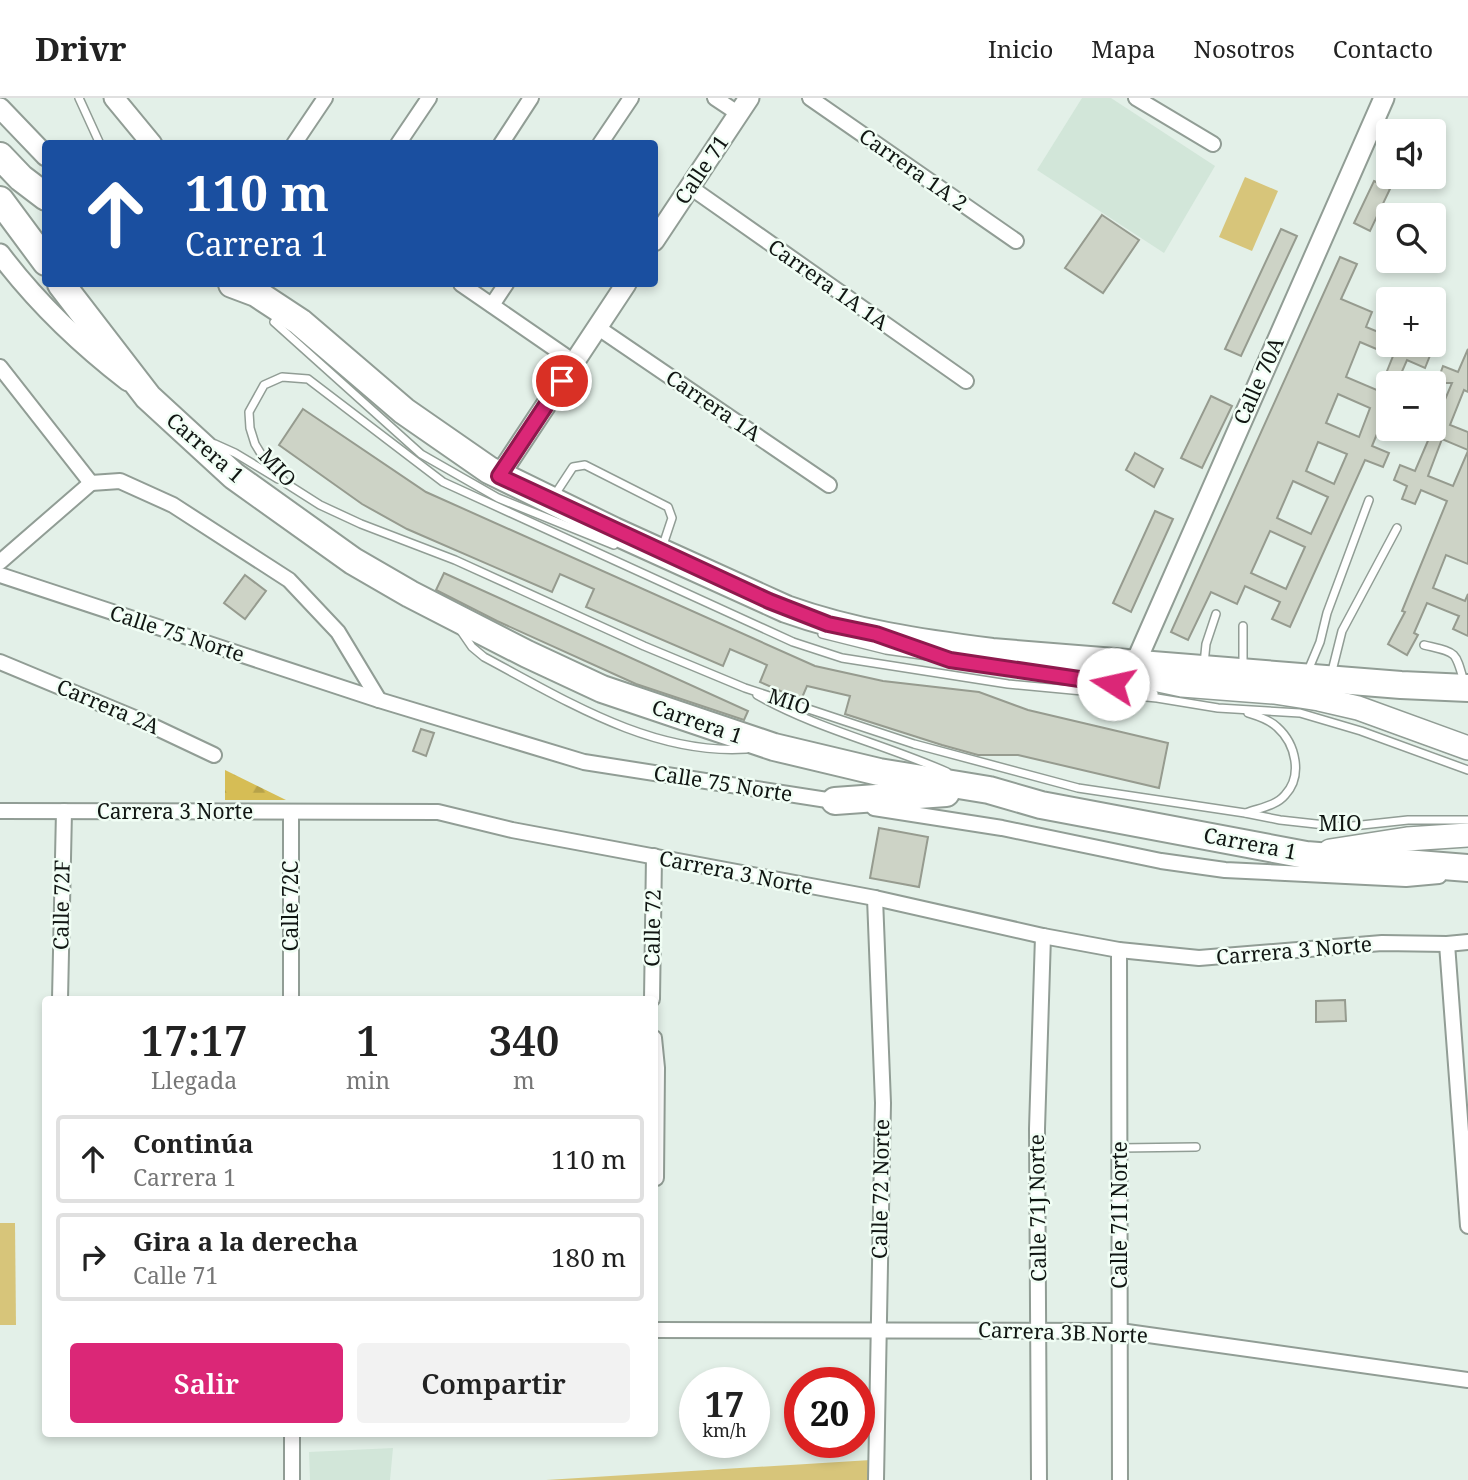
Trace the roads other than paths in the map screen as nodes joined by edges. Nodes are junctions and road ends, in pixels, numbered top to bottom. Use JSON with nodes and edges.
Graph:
{"nodes":[{"id":1,"x":79,"y":98,"type":"edge"},
{"id":2,"x":114,"y":98,"type":"edge"},
{"id":3,"x":325,"y":98,"type":"edge"},
{"id":4,"x":429,"y":98,"type":"edge"},
{"id":5,"x":531,"y":98,"type":"edge"},
{"id":6,"x":631,"y":98,"type":"edge"},
{"id":7,"x":715,"y":98,"type":"edge"},
{"id":8,"x":810,"y":98,"type":"edge"},
{"id":9,"x":1136,"y":98,"type":"edge"},
{"id":10,"x":1384,"y":98,"type":"edge"},
{"id":11,"x":744,"y":106,"type":"edge"},
{"id":12,"x":0,"y":108,"type":"edge"},
{"id":13,"x":98,"y":140,"type":"edge"},
{"id":14,"x":149,"y":140,"type":"edge"},
{"id":15,"x":297,"y":140,"type":"edge"},
{"id":16,"x":401,"y":140,"type":"edge"},
{"id":17,"x":504,"y":140,"type":"edge"},
{"id":18,"x":603,"y":140,"type":"edge"},
{"id":19,"x":1213,"y":144,"type":"dead end"},
{"id":20,"x":42,"y":152,"type":"edge"},
{"id":21,"x":0,"y":156,"type":"edge"},
{"id":22,"x":690,"y":187,"type":"junction"},
{"id":23,"x":42,"y":194,"type":"edge"},
{"id":24,"x":0,"y":200,"type":"edge"},
{"id":25,"x":658,"y":235,"type":"edge"},
{"id":26,"x":1016,"y":241,"type":"dead end"},
{"id":27,"x":42,"y":257,"type":"edge"},
{"id":28,"x":2,"y":259,"type":"edge"},
{"id":29,"x":63,"y":287,"type":"edge"},
{"id":30,"x":240,"y":287,"type":"edge"},
{"id":31,"x":270,"y":287,"type":"edge"},
{"id":32,"x":465,"y":287,"type":"edge"},
{"id":33,"x":504,"y":287,"type":"edge"},
{"id":34,"x":624,"y":287,"type":"edge"},
{"id":35,"x":492,"y":305,"type":"junction"},
{"id":36,"x":287,"y":322,"type":"junction"},
{"id":37,"x":597,"y":327,"type":"junction"},
{"id":38,"x":574,"y":362,"type":"junction"},
{"id":39,"x":0,"y":367,"type":"edge"},
{"id":40,"x":966,"y":381,"type":"dead end"},
{"id":41,"x":148,"y":397,"type":"junction"},
{"id":42,"x":181,"y":428,"type":"junction"},
{"id":43,"x":499,"y":476,"type":"junction"},
{"id":44,"x":91,"y":482,"type":"junction"},
{"id":45,"x":287,"y":484,"type":"junction"},
{"id":46,"x":829,"y":485,"type":"dead end"},
{"id":47,"x":1369,"y":500,"type":"dead end"},
{"id":48,"x":547,"y":508,"type":"junction"},
{"id":49,"x":1397,"y":528,"type":"dead end"},
{"id":50,"x":661,"y":552,"type":"junction"},
{"id":51,"x":0,"y":562,"type":"edge"},
{"id":52,"x":0,"y":575,"type":"edge"},
{"id":53,"x":1216,"y":614,"type":"dead end"},
{"id":54,"x":1243,"y":626,"type":"dead end"},
{"id":55,"x":810,"y":629,"type":"dead end"},
{"id":56,"x":876,"y":634,"type":"junction"},
{"id":57,"x":1424,"y":645,"type":"dead end"},
{"id":58,"x":1058,"y":659,"type":"junction"},
{"id":59,"x":950,"y":660,"type":"junction"},
{"id":60,"x":0,"y":662,"type":"edge"},
{"id":61,"x":1135,"y":664,"type":"junction"},
{"id":62,"x":1203,"y":669,"type":"junction"},
{"id":63,"x":1243,"y":672,"type":"junction"},
{"id":64,"x":1318,"y":678,"type":"junction"},
{"id":65,"x":745,"y":688,"type":"junction"},
{"id":66,"x":1467,"y":688,"type":"edge"},
{"id":67,"x":379,"y":700,"type":"junction"},
{"id":68,"x":1191,"y":703,"type":"junction"},
{"id":69,"x":1240,"y":709,"type":"junction"},
{"id":70,"x":1468,"y":748,"type":"edge"},
{"id":71,"x":214,"y":755,"type":"dead end"},
{"id":72,"x":1468,"y":770,"type":"edge"},
{"id":73,"x":989,"y":790,"type":"junction"},
{"id":74,"x":835,"y":801,"type":"junction"},
{"id":75,"x":0,"y":811,"type":"edge"},
{"id":76,"x":64,"y":811,"type":"junction"},
{"id":77,"x":291,"y":812,"type":"junction"},
{"id":78,"x":1245,"y":813,"type":"junction"},
{"id":79,"x":1468,"y":820,"type":"edge"},
{"id":80,"x":1468,"y":835,"type":"edge"},
{"id":81,"x":1306,"y":855,"type":"junction"},
{"id":82,"x":654,"y":856,"type":"junction"},
{"id":83,"x":1468,"y":870,"type":"edge"},
{"id":84,"x":875,"y":898,"type":"junction"},
{"id":85,"x":1043,"y":936,"type":"junction"},
{"id":86,"x":1468,"y":942,"type":"edge"},
{"id":87,"x":1447,"y":944,"type":"junction"},
{"id":88,"x":1119,"y":950,"type":"junction"},
{"id":89,"x":60,"y":996,"type":"edge"},
{"id":90,"x":291,"y":996,"type":"edge"},
{"id":91,"x":652,"y":996,"type":"edge"},
{"id":92,"x":1196,"y":1147,"type":"dead end"},
{"id":93,"x":1120,"y":1148,"type":"junction"},
{"id":94,"x":1468,"y":1226,"type":"edge"},
{"id":95,"x":879,"y":1329,"type":"junction"},
{"id":96,"x":658,"y":1330,"type":"edge"},
{"id":97,"x":1039,"y":1331,"type":"junction"},
{"id":98,"x":1120,"y":1331,"type":"junction"},
{"id":99,"x":1468,"y":1380,"type":"edge"},
{"id":100,"x":292,"y":1437,"type":"edge"},
{"id":101,"x":292,"y":1480,"type":"edge"},
{"id":102,"x":876,"y":1480,"type":"edge"},
{"id":103,"x":1039,"y":1480,"type":"edge"},
{"id":104,"x":1120,"y":1480,"type":"edge"}],
"edges":[{"from":1,"to":13,"type":"lane"},
{"from":2,"to":14,"type":"street"},
{"from":3,"to":15,"type":"street"},
{"from":4,"to":16,"type":"street"},
{"from":5,"to":17,"type":"street"},
{"from":6,"to":18,"type":"street"},
{"from":7,"to":11,"type":"street"},
{"from":8,"to":26,"type":"street","name":"Carrera 1A 2"},
{"from":9,"to":19,"type":"street"},
{"from":10,"to":61,"type":"street","name":"Calle 70A"},
{"from":11,"to":22,"type":"street","name":"Calle 71"},
{"from":12,"to":20,"type":"street"},
{"from":21,"to":23,"type":"highway"},
{"from":22,"to":25,"type":"street","name":"Calle 71"},
{"from":22,"to":40,"type":"street","name":"Carrera 1A 1A"},
{"from":24,"to":27,"type":"highway"},
{"from":28,"to":41,"type":"street"},
{"from":29,"to":41,"type":"highway","name":"Carrera 1"},
{"from":30,"to":36,"type":"highway"},
{"from":31,"to":36,"type":"highway"},
{"from":32,"to":35,"type":"street"},
{"from":33,"to":35,"type":"street"},
{"from":34,"to":37,"type":"street"},
{"from":35,"to":38,"type":"street"},
{"from":36,"to":43,"type":"highway"},
{"from":36,"to":48,"type":"lane"},
{"from":37,"to":38,"type":"street"},
{"from":37,"to":46,"type":"street","name":"Carrera 1A"},
{"from":38,"to":43,"type":"street"},
{"from":39,"to":44,"type":"street"},
{"from":41,"to":42,"type":"highway","name":"Carrera 1"},
{"from":42,"to":45,"type":"lane"},
{"from":42,"to":73,"type":"highway","name":"Carrera 1"},
{"from":43,"to":48,"type":"highway"},
{"from":44,"to":51,"type":"street"},
{"from":44,"to":67,"type":"street"},
{"from":45,"to":65,"type":"lane","name":"MIO"},
{"from":45,"to":68,"type":"lane","name":"MIO"},
{"from":47,"to":64,"type":"lane"},
{"from":48,"to":50,"type":"highway"},
{"from":48,"to":50,"type":"lane"},
{"from":49,"to":64,"type":"lane"},
{"from":50,"to":56,"type":"highway"},
{"from":52,"to":67,"type":"street","name":"Calle 75 Norte"},
{"from":53,"to":62,"type":"lane"},
{"from":54,"to":63,"type":"lane"},
{"from":55,"to":59,"type":"lane"},
{"from":56,"to":58,"type":"highway"},
{"from":56,"to":59,"type":"lane"},
{"from":57,"to":66,"type":"lane"},
{"from":58,"to":61,"type":"highway"},
{"from":58,"to":70,"type":"main road"},
{"from":59,"to":68,"type":"lane"},
{"from":60,"to":71,"type":"street","name":"Carrera 2A"},
{"from":61,"to":62,"type":"highway"},
{"from":62,"to":63,"type":"highway"},
{"from":63,"to":64,"type":"highway"},
{"from":64,"to":66,"type":"highway"},
{"from":65,"to":73,"type":"lane"},
{"from":65,"to":78,"type":"lane","name":"MIO"},
{"from":67,"to":74,"type":"street","name":"Calle 75 Norte"},
{"from":68,"to":69,"type":"lane","name":"MIO"},
{"from":69,"to":72,"type":"lane","name":"MIO"},
{"from":69,"to":78,"type":"lane"},
{"from":73,"to":74,"type":"highway"},
{"from":73,"to":81,"type":"highway","name":"Carrera 1"},
{"from":74,"to":83,"type":"street","name":"Calle 75 Norte"},
{"from":75,"to":76,"type":"street","name":"Carrera 3 Norte"},
{"from":76,"to":77,"type":"street","name":"Carrera 3 Norte"},
{"from":76,"to":89,"type":"street","name":"Calle 72F"},
{"from":77,"to":82,"type":"street","name":"Carrera 3 Norte"},
{"from":77,"to":90,"type":"street","name":"Calle 72C"},
{"from":78,"to":79,"type":"lane","name":"MIO"},
{"from":80,"to":81,"type":"main road","name":"Carrera 1"},
{"from":81,"to":83,"type":"highway"},
{"from":82,"to":84,"type":"street","name":"Carrera 3 Norte"},
{"from":82,"to":91,"type":"street","name":"Calle 72"},
{"from":84,"to":85,"type":"street","name":"Carrera 3 Norte"},
{"from":84,"to":95,"type":"street","name":"Calle 72 Norte"},
{"from":85,"to":88,"type":"street","name":"Carrera 3 Norte"},
{"from":85,"to":97,"type":"street","name":"Calle 71J Norte"},
{"from":86,"to":87,"type":"street","name":"Carrera 3 Norte"},
{"from":87,"to":88,"type":"street","name":"Carrera 3 Norte"},
{"from":87,"to":94,"type":"street"},
{"from":88,"to":93,"type":"street","name":"Calle 71I Norte"},
{"from":92,"to":93,"type":"lane"},
{"from":93,"to":98,"type":"street","name":"Calle 71I Norte"},
{"from":95,"to":96,"type":"street","name":"Carrera 3B Norte"},
{"from":95,"to":97,"type":"street","name":"Carrera 3B Norte"},
{"from":95,"to":102,"type":"street","name":"Calle 72 Norte"},
{"from":97,"to":98,"type":"street","name":"Carrera 3B Norte"},
{"from":97,"to":103,"type":"street","name":"Calle 71J Norte"},
{"from":98,"to":99,"type":"street","name":"Carrera 3B Norte"},
{"from":98,"to":104,"type":"street","name":"Calle 71I Norte"},
{"from":100,"to":101,"type":"street"}]}
